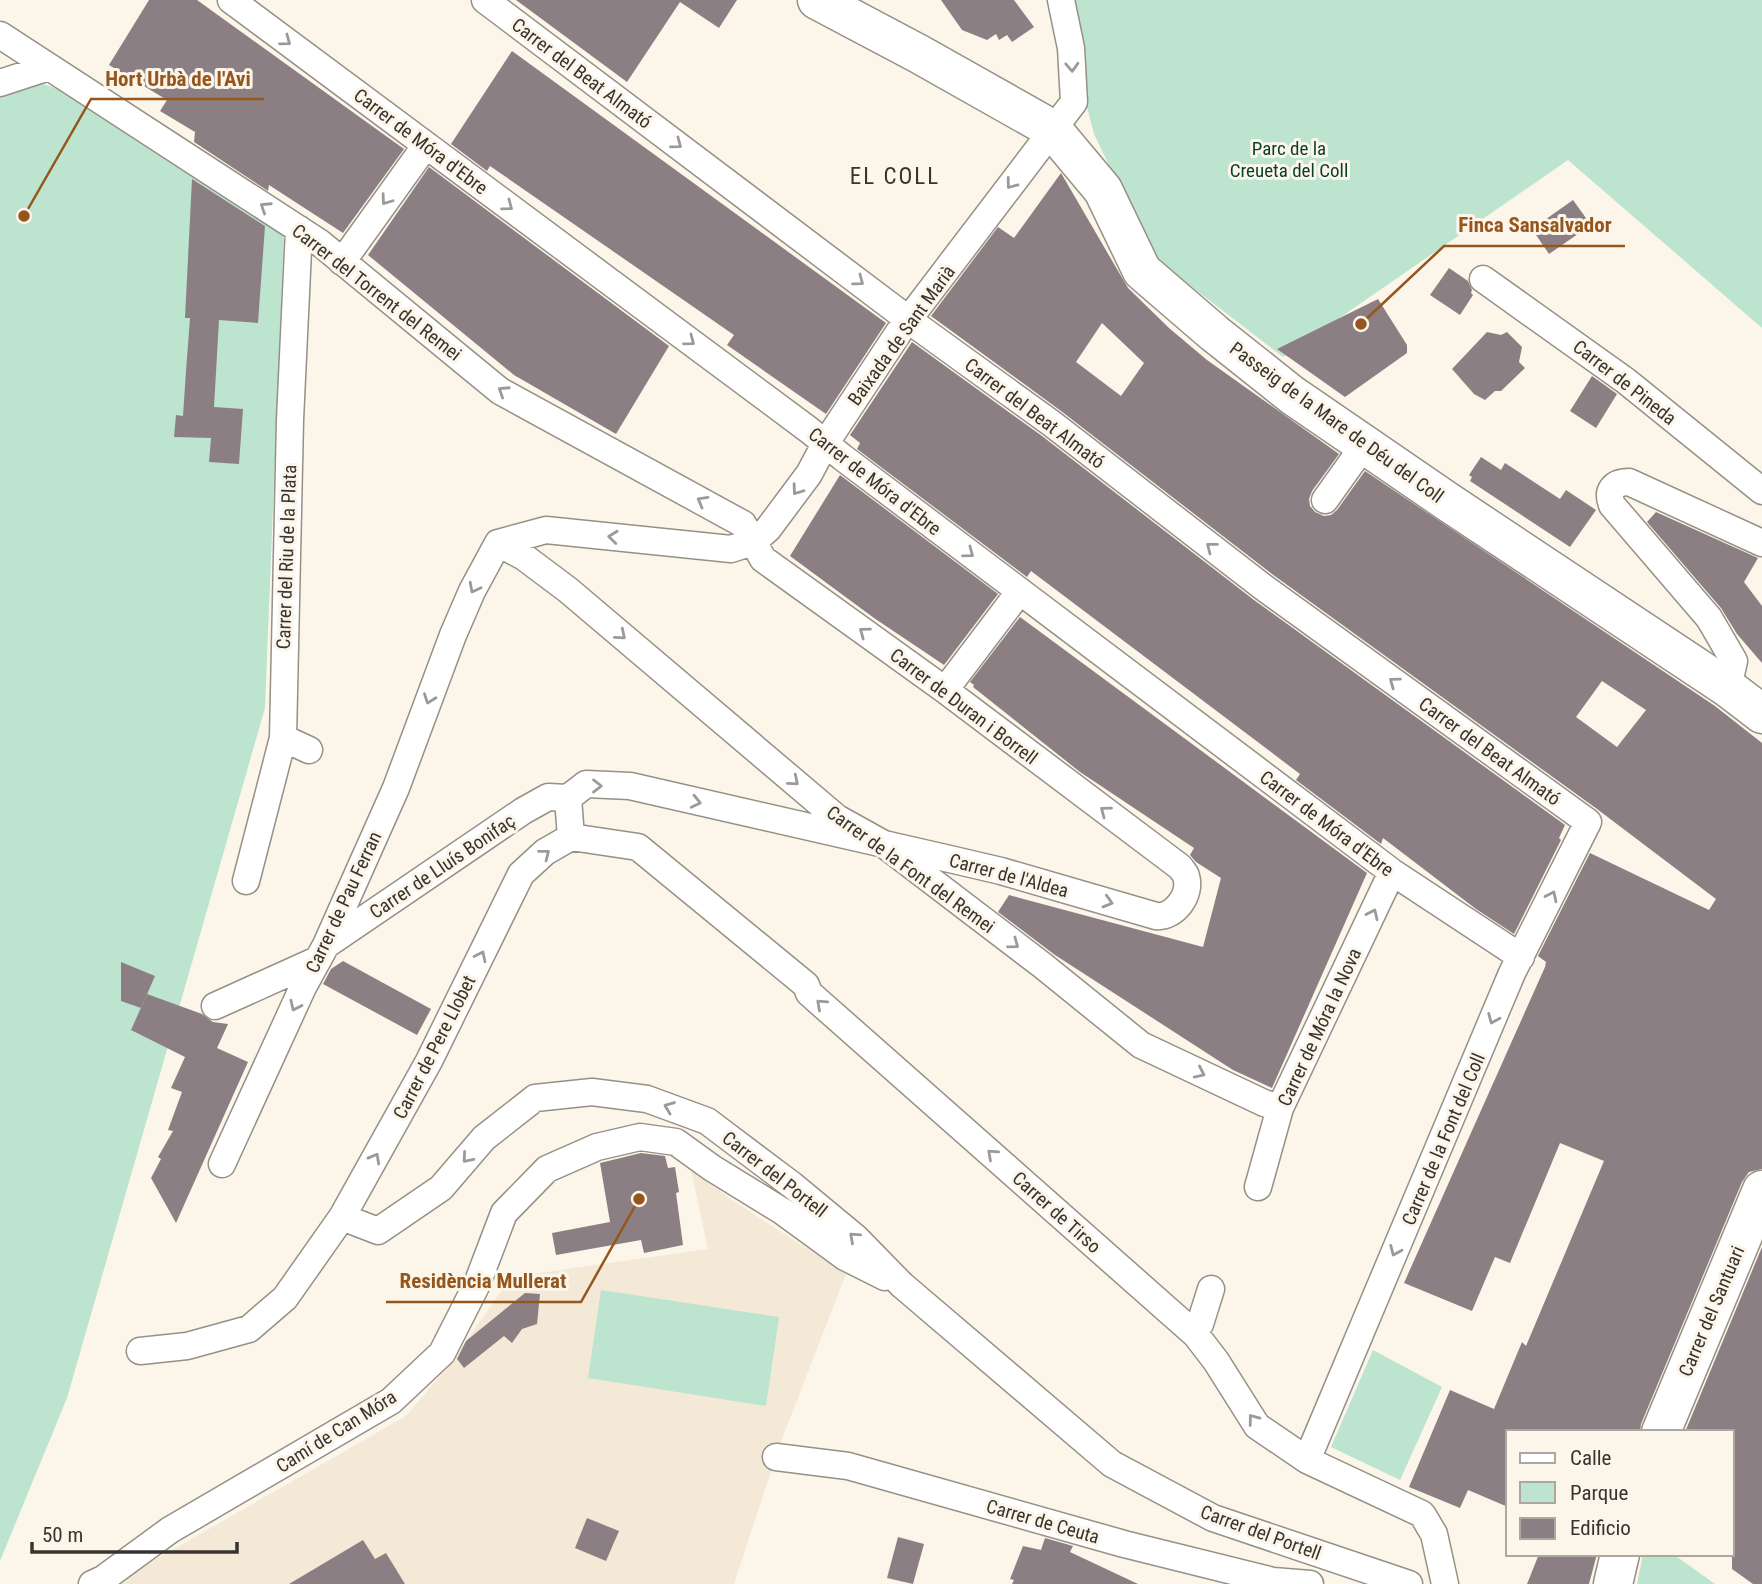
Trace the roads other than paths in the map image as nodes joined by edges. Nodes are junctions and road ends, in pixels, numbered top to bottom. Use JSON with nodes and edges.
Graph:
{"nodes":[{"id":1,"x":231,"y":0,"type":"edge"},
{"id":2,"x":485,"y":0,"type":"edge"},
{"id":3,"x":817,"y":0,"type":"edge"},
{"id":4,"x":1061,"y":0,"type":"edge"},
{"id":5,"x":0,"y":35,"type":"edge"},
{"id":6,"x":49,"y":67,"type":"junction"},
{"id":7,"x":0,"y":83,"type":"edge"},
{"id":8,"x":1052,"y":129,"type":"junction"},
{"id":9,"x":426,"y":145,"type":"junction"},
{"id":10,"x":299,"y":229,"type":"junction"},
{"id":11,"x":342,"y":262,"type":"junction"},
{"id":12,"x":1483,"y":279,"type":"dead end"},
{"id":13,"x":910,"y":320,"type":"junction"},
{"id":14,"x":825,"y":444,"type":"junction"},
{"id":15,"x":1355,"y":458,"type":"dead end"},
{"id":16,"x":1762,"y":491,"type":"edge"},
{"id":17,"x":1325,"y":500,"type":"dead end"},
{"id":18,"x":753,"y":542,"type":"junction"},
{"id":19,"x":498,"y":543,"type":"junction"},
{"id":20,"x":1762,"y":543,"type":"edge"},
{"id":21,"x":1020,"y":592,"type":"junction"},
{"id":22,"x":1728,"y":688,"type":"junction"},
{"id":23,"x":944,"y":690,"type":"junction"},
{"id":24,"x":1762,"y":714,"type":"edge"},
{"id":25,"x":283,"y":738,"type":"junction"},
{"id":26,"x":309,"y":750,"type":"dead end"},
{"id":27,"x":568,"y":798,"type":"junction"},
{"id":28,"x":1588,"y":822,"type":"joint"},
{"id":29,"x":571,"y":836,"type":"junction"},
{"id":30,"x":882,"y":843,"type":"junction"},
{"id":31,"x":1180,"y":867,"type":"joint"},
{"id":32,"x":1392,"y":872,"type":"junction"},
{"id":33,"x":246,"y":881,"type":"dead end"},
{"id":34,"x":321,"y":952,"type":"junction"},
{"id":35,"x":1521,"y":957,"type":"junction"},
{"id":36,"x":215,"y":1006,"type":"dead end"},
{"id":37,"x":1280,"y":1108,"type":"junction"},
{"id":38,"x":222,"y":1164,"type":"dead end"},
{"id":39,"x":1258,"y":1186,"type":"dead end"},
{"id":40,"x":1762,"y":1190,"type":"edge"},
{"id":41,"x":342,"y":1217,"type":"junction"},
{"id":42,"x":902,"y":1285,"type":"junction"},
{"id":43,"x":1211,"y":1289,"type":"dead end"},
{"id":44,"x":1200,"y":1324,"type":"dead end"},
{"id":45,"x":140,"y":1351,"type":"dead end"},
{"id":46,"x":1662,"y":1430,"type":"edge"},
{"id":47,"x":776,"y":1457,"type":"dead end"},
{"id":48,"x":1307,"y":1460,"type":"junction"},
{"id":49,"x":1620,"y":1556,"type":"edge"},
{"id":50,"x":92,"y":1584,"type":"edge"},
{"id":51,"x":1310,"y":1584,"type":"edge"},
{"id":52,"x":1409,"y":1584,"type":"edge"},
{"id":53,"x":1444,"y":1584,"type":"edge"},
{"id":54,"x":1614,"y":1584,"type":"edge"}],
"edges":[{"from":1,"to":9,"type":"street","name":"Carrer de Móra d'Ebre","one_way":true},
{"from":2,"to":13,"type":"street","name":"Carrer del Beat Almató","one_way":true},
{"from":3,"to":8,"type":"street","name":"Passeig de la Mare de Déu del Coll"},
{"from":4,"to":8,"type":"street","name":"Baixada de Sant Marià","one_way":true},
{"from":5,"to":6,"type":"street","name":"Carrer del Torrent del Remei"},
{"from":6,"to":7,"type":"street"},
{"from":10,"to":6,"type":"street","name":"Carrer del Torrent del Remei","one_way":true},
{"from":8,"to":13,"type":"street","name":"Baixada de Sant Marià","one_way":true},
{"from":8,"to":22,"type":"street","name":"Passeig de la Mare de Déu del Coll"},
{"from":9,"to":11,"type":"street","one_way":true},
{"from":9,"to":14,"type":"street","name":"Carrer de Móra d'Ebre","one_way":true},
{"from":10,"to":11,"type":"street","name":"Carrer del Torrent del Remei"},
{"from":10,"to":25,"type":"street","name":"Carrer del Riu de la Plata"},
{"from":18,"to":11,"type":"street","name":"Carrer del Torrent del Remei","one_way":true},
{"from":12,"to":16,"type":"street","name":"Carrer de Pineda"},
{"from":13,"to":14,"type":"street","name":"Baixada de Sant Marià"},
{"from":28,"to":13,"type":"street","name":"Carrer del Beat Almató","one_way":true},
{"from":14,"to":18,"type":"street","name":"Baixada de Sant Marià","one_way":true},
{"from":14,"to":21,"type":"street","name":"Carrer de Móra d'Ebre","one_way":true},
{"from":15,"to":17,"type":"street"},
{"from":18,"to":19,"type":"street","one_way":true},
{"from":23,"to":18,"type":"street","name":"Carrer de Duran i Borrell","one_way":true},
{"from":19,"to":30,"type":"street","name":"Carrer de la Font del Remei","one_way":true},
{"from":19,"to":34,"type":"street","name":"Carrer de Pau Ferran","one_way":true},
{"from":20,"to":22,"type":"street"},
{"from":21,"to":23,"type":"street"},
{"from":21,"to":32,"type":"street","name":"Carrer de Móra d'Ebre"},
{"from":22,"to":24,"type":"street","name":"Passeig de la Mare de Déu del Coll"},
{"from":31,"to":23,"type":"street","name":"Carrer de Duran i Borrell","one_way":true},
{"from":25,"to":26,"type":"street"},
{"from":25,"to":33,"type":"street","name":"Carrer del Riu de la Plata"},
{"from":27,"to":29,"type":"street"},
{"from":27,"to":30,"type":"street","name":"Carrer de l'Aldea","one_way":true},
{"from":27,"to":34,"type":"street","name":"Carrer de Lluís Bonifaç"},
{"from":35,"to":28,"type":"street","name":"Carrer de la Font del Coll","one_way":true},
{"from":41,"to":29,"type":"street","name":"Carrer de Pere Llobet","one_way":true},
{"from":48,"to":29,"type":"street","name":"Carrer de Tirso","one_way":true},
{"from":30,"to":31,"type":"street","name":"Carrer de l'Aldea","one_way":true},
{"from":30,"to":37,"type":"street","name":"Carrer de la Font del Remei","one_way":true},
{"from":32,"to":35,"type":"street","name":"Carrer de Móra d'Ebre"},
{"from":37,"to":32,"type":"street","name":"Carrer de Móra la Nova","one_way":true},
{"from":34,"to":36,"type":"street","name":"Carrer de Lluís Bonifaç"},
{"from":34,"to":38,"type":"street","name":"Carrer de Pau Ferran","one_way":true},
{"from":35,"to":48,"type":"street","name":"Carrer de la Font del Coll","one_way":true},
{"from":37,"to":39,"type":"street","name":"Carrer de Móra la Nova"},
{"from":40,"to":46,"type":"street","name":"Carrer del Santuari"},
{"from":42,"to":41,"type":"street","name":"Carrer del Portell","one_way":true},
{"from":41,"to":45,"type":"street"},
{"from":42,"to":50,"type":"street","name":"Camí de Can Móra"},
{"from":42,"to":52,"type":"street","name":"Carrer del Portell"},
{"from":43,"to":44,"type":"street"},
{"from":47,"to":51,"type":"street","name":"Carrer de Ceuta"},
{"from":48,"to":53,"type":"street","name":"Carrer de Tirso"},
{"from":49,"to":54,"type":"street"}]}
